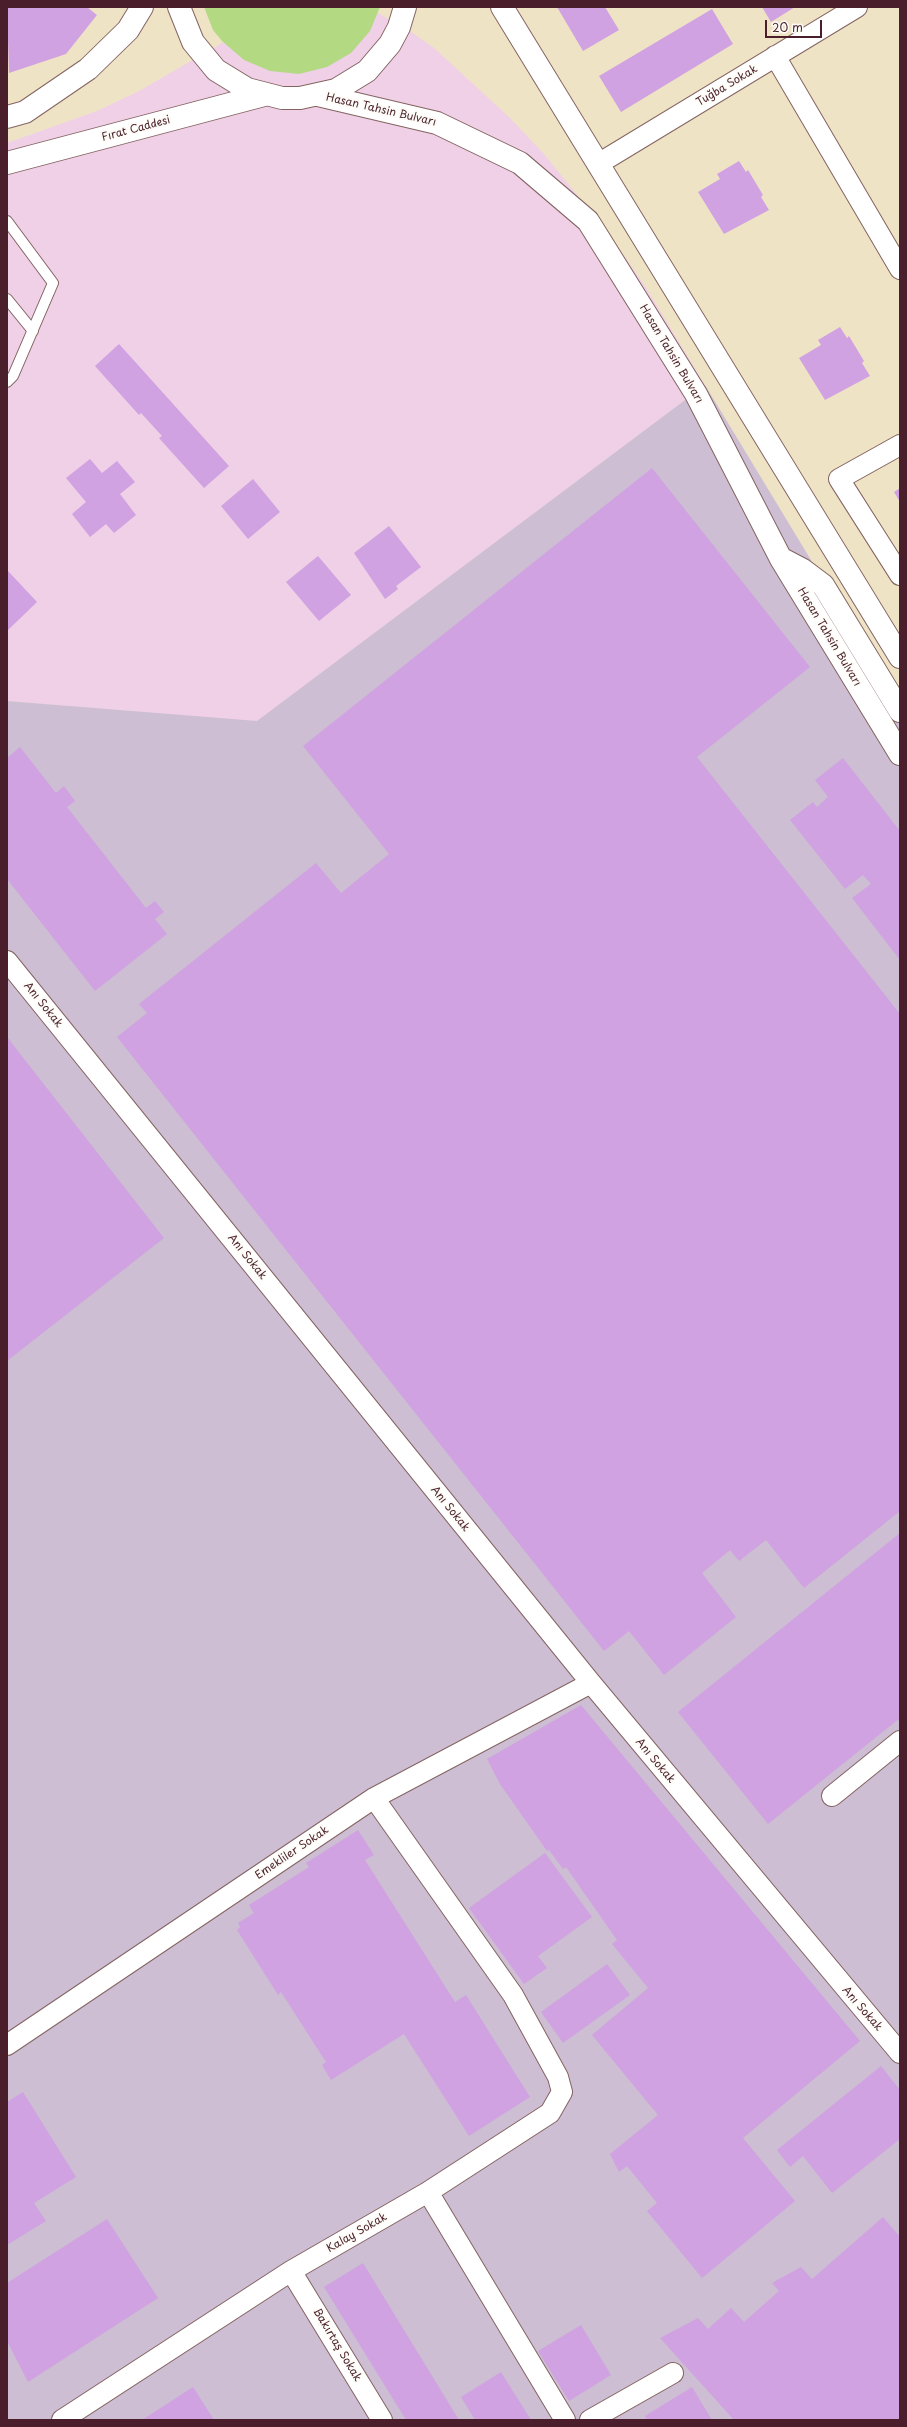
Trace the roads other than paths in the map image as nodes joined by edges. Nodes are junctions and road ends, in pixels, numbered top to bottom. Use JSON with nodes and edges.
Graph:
{"nodes":[{"id":1,"x":142,"y":7,"type":"edge"},
{"id":2,"x":179,"y":7,"type":"edge"},
{"id":3,"x":405,"y":7,"type":"edge"},
{"id":4,"x":502,"y":7,"type":"edge"},
{"id":5,"x":856,"y":7,"type":"edge"},
{"id":6,"x":776,"y":56,"type":"junction"},
{"id":7,"x":264,"y":95,"type":"junction"},
{"id":8,"x":318,"y":95,"type":"junction"},
{"id":9,"x":7,"y":117,"type":"edge"},
{"id":10,"x":7,"y":163,"type":"edge"},
{"id":11,"x":598,"y":164,"type":"junction"},
{"id":12,"x":7,"y":221,"type":"edge"},
{"id":13,"x":900,"y":268,"type":"edge"},
{"id":14,"x":7,"y":299,"type":"edge"},
{"id":15,"x":33,"y":331,"type":"junction"},
{"id":16,"x":9,"y":376,"type":"edge"},
{"id":17,"x":900,"y":445,"type":"edge"},
{"id":18,"x":781,"y":559,"type":"junction"},
{"id":19,"x":900,"y":575,"type":"edge"},
{"id":20,"x":900,"y":657,"type":"edge"},
{"id":21,"x":900,"y":711,"type":"edge"},
{"id":22,"x":900,"y":754,"type":"edge"},
{"id":23,"x":7,"y":960,"type":"edge"},
{"id":24,"x":591,"y":1683,"type":"junction"},
{"id":25,"x":900,"y":1741,"type":"edge"},
{"id":26,"x":832,"y":1796,"type":"dead end"},
{"id":27,"x":374,"y":1798,"type":"junction"},
{"id":28,"x":7,"y":2045,"type":"edge"},
{"id":29,"x":900,"y":2053,"type":"edge"},
{"id":30,"x":428,"y":2192,"type":"junction"},
{"id":31,"x":291,"y":2270,"type":"junction"},
{"id":32,"x":673,"y":2373,"type":"dead end"},
{"id":33,"x":375,"y":2418,"type":"edge"},
{"id":34,"x":62,"y":2420,"type":"edge"},
{"id":35,"x":565,"y":2420,"type":"edge"},
{"id":36,"x":590,"y":2420,"type":"edge"}],
"edges":[{"from":1,"to":9,"type":"main road"},
{"from":2,"to":7,"type":"main road"},
{"from":3,"to":8,"type":"main road"},
{"from":4,"to":11,"type":"main road"},
{"from":5,"to":6,"type":"street","name":"Tuğba Sokak"},
{"from":6,"to":11,"type":"street","name":"Tuğba Sokak"},
{"from":6,"to":13,"type":"street"},
{"from":7,"to":8,"type":"main road"},
{"from":7,"to":10,"type":"main road","name":"Fırat Caddesi"},
{"from":8,"to":18,"type":"main road","name":"Hasan Tahsin Bulvarı"},
{"from":11,"to":20,"type":"main road"},
{"from":12,"to":15,"type":"lane"},
{"from":14,"to":15,"type":"lane"},
{"from":15,"to":16,"type":"lane"},
{"from":17,"to":19,"type":"street"},
{"from":18,"to":21,"type":"main road"},
{"from":18,"to":22,"type":"main road","name":"Hasan Tahsin Bulvarı"},
{"from":23,"to":24,"type":"street","name":"Anı Sokak"},
{"from":24,"to":27,"type":"street","name":"Emekliler Sokak"},
{"from":24,"to":29,"type":"street","name":"Anı Sokak"},
{"from":25,"to":26,"type":"street"},
{"from":27,"to":28,"type":"street","name":"Emekliler Sokak"},
{"from":27,"to":30,"type":"street","name":"Kalay Sokak"},
{"from":30,"to":31,"type":"street","name":"Kalay Sokak"},
{"from":30,"to":35,"type":"street"},
{"from":31,"to":33,"type":"street","name":"Bakırtaş Sokak"},
{"from":31,"to":34,"type":"street","name":"Kalay Sokak"},
{"from":32,"to":36,"type":"street"}]}
